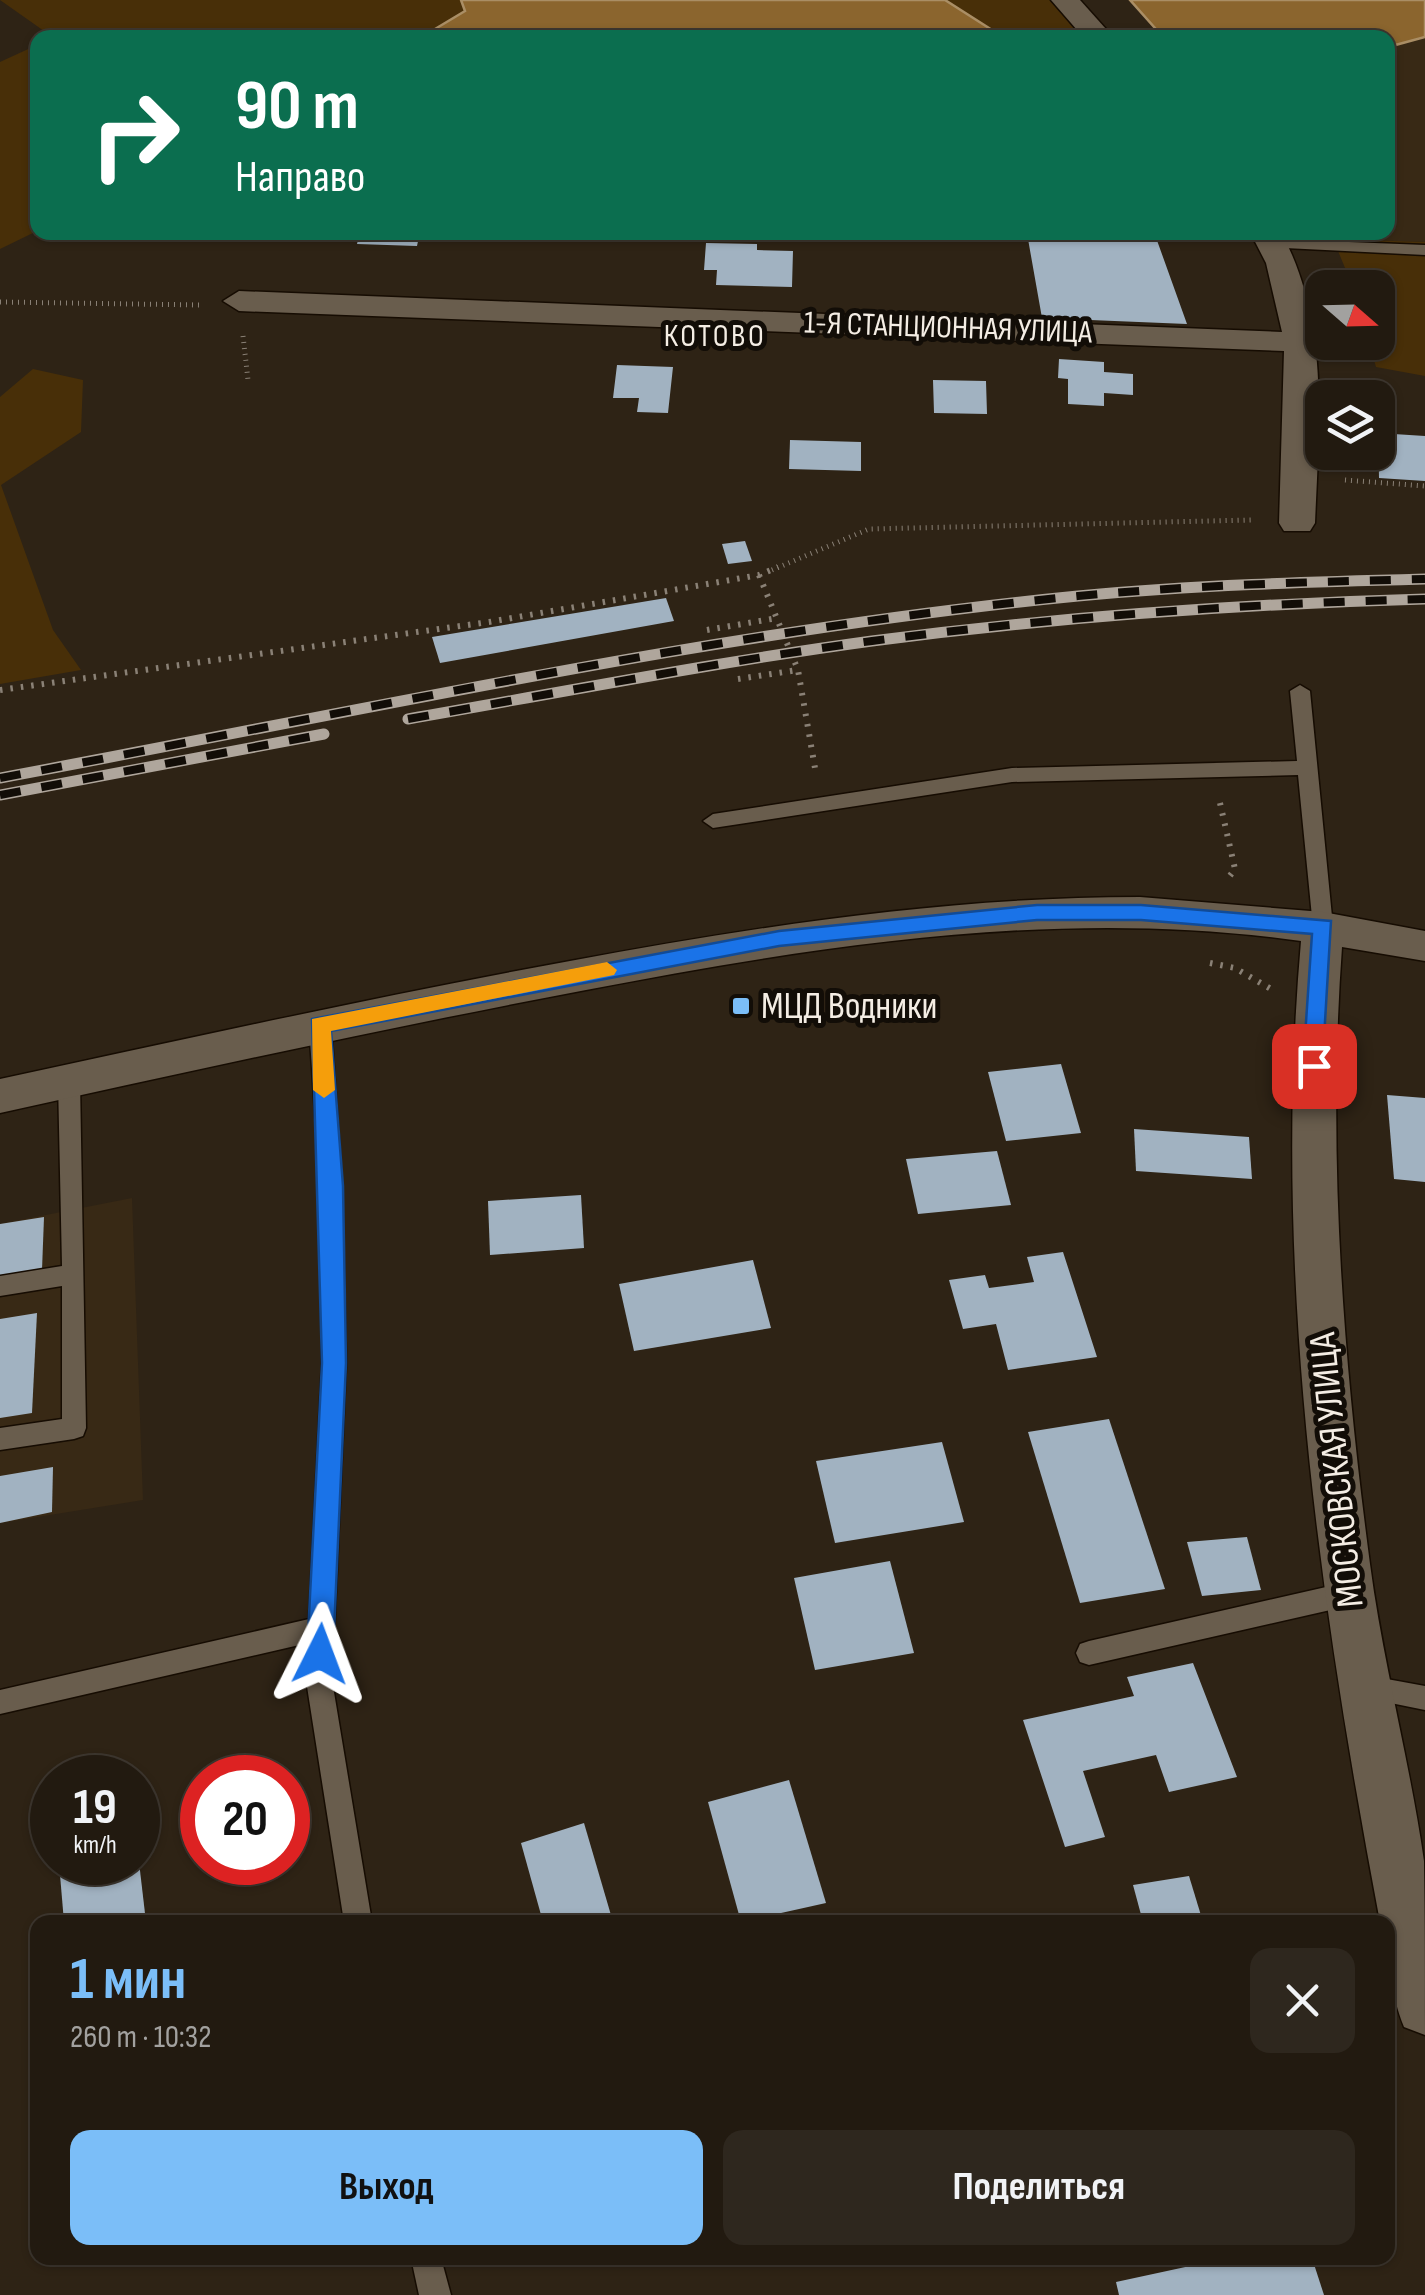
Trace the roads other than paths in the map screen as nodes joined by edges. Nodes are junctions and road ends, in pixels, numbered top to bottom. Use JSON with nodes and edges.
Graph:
{"nodes":[{"id":1,"x":1065,"y":0,"type":"edge"},
{"id":2,"x":1093,"y":30,"type":"edge"},
{"id":3,"x":1270,"y":240,"type":"edge"},
{"id":4,"x":1295,"y":240,"type":"edge"},
{"id":5,"x":1425,"y":250,"type":"edge"},
{"id":6,"x":239,"y":301,"type":"road end"},
{"id":7,"x":1298,"y":342,"type":"junction"},
{"id":8,"x":1297,"y":523,"type":"road end"},
{"id":9,"x":1300,"y":690,"type":"dead end"},
{"id":10,"x":1306,"y":768,"type":"junction"},
{"id":11,"x":712,"y":821,"type":"dead end"},
{"id":12,"x":1324,"y":927,"type":"junction"},
{"id":13,"x":1425,"y":946,"type":"edge"},
{"id":14,"x":320,"y":1025,"type":"junction"},
{"id":15,"x":69,"y":1080,"type":"junction"},
{"id":16,"x":0,"y":1096,"type":"edge"},
{"id":17,"x":74,"y":1274,"type":"junction"},
{"id":18,"x":0,"y":1286,"type":"edge"},
{"id":19,"x":0,"y":1439,"type":"edge"},
{"id":20,"x":1348,"y":1594,"type":"junction"},
{"id":21,"x":321,"y":1628,"type":"junction"},
{"id":22,"x":1088,"y":1653,"type":"dead end"},
{"id":23,"x":1362,"y":1687,"type":"junction"},
{"id":24,"x":1425,"y":1698,"type":"edge"},
{"id":25,"x":0,"y":1702,"type":"edge"},
{"id":26,"x":357,"y":1915,"type":"edge"},
{"id":27,"x":1425,"y":2006,"type":"edge"},
{"id":28,"x":428,"y":2265,"type":"edge"},
{"id":29,"x":435,"y":2295,"type":"edge"}],
"edges":[{"from":1,"to":2,"type":"street"},
{"from":3,"to":7,"type":"street"},
{"from":4,"to":5,"type":"lane"},
{"from":6,"to":7,"type":"street","name":"1-Я СТАНЦИОННАЯ УЛИЦА"},
{"from":7,"to":8,"type":"street"},
{"from":9,"to":10,"type":"lane"},
{"from":10,"to":11,"type":"lane"},
{"from":10,"to":12,"type":"lane"},
{"from":12,"to":13,"type":"street"},
{"from":12,"to":14,"type":"street"},
{"from":12,"to":20,"type":"street","name":"МОСКОВСКАЯ УЛИЦА"},
{"from":14,"to":15,"type":"street"},
{"from":14,"to":21,"type":"lane"},
{"from":15,"to":16,"type":"street"},
{"from":15,"to":17,"type":"lane"},
{"from":17,"to":18,"type":"lane"},
{"from":17,"to":19,"type":"lane"},
{"from":20,"to":22,"type":"lane"},
{"from":20,"to":23,"type":"street","name":"МОСКОВСКАЯ УЛИЦА"},
{"from":21,"to":25,"type":"lane"},
{"from":21,"to":26,"type":"lane"},
{"from":23,"to":24,"type":"lane"},
{"from":23,"to":27,"type":"street","name":"МОСКОВСКАЯ УЛИЦА"},
{"from":28,"to":29,"type":"lane"}]}
